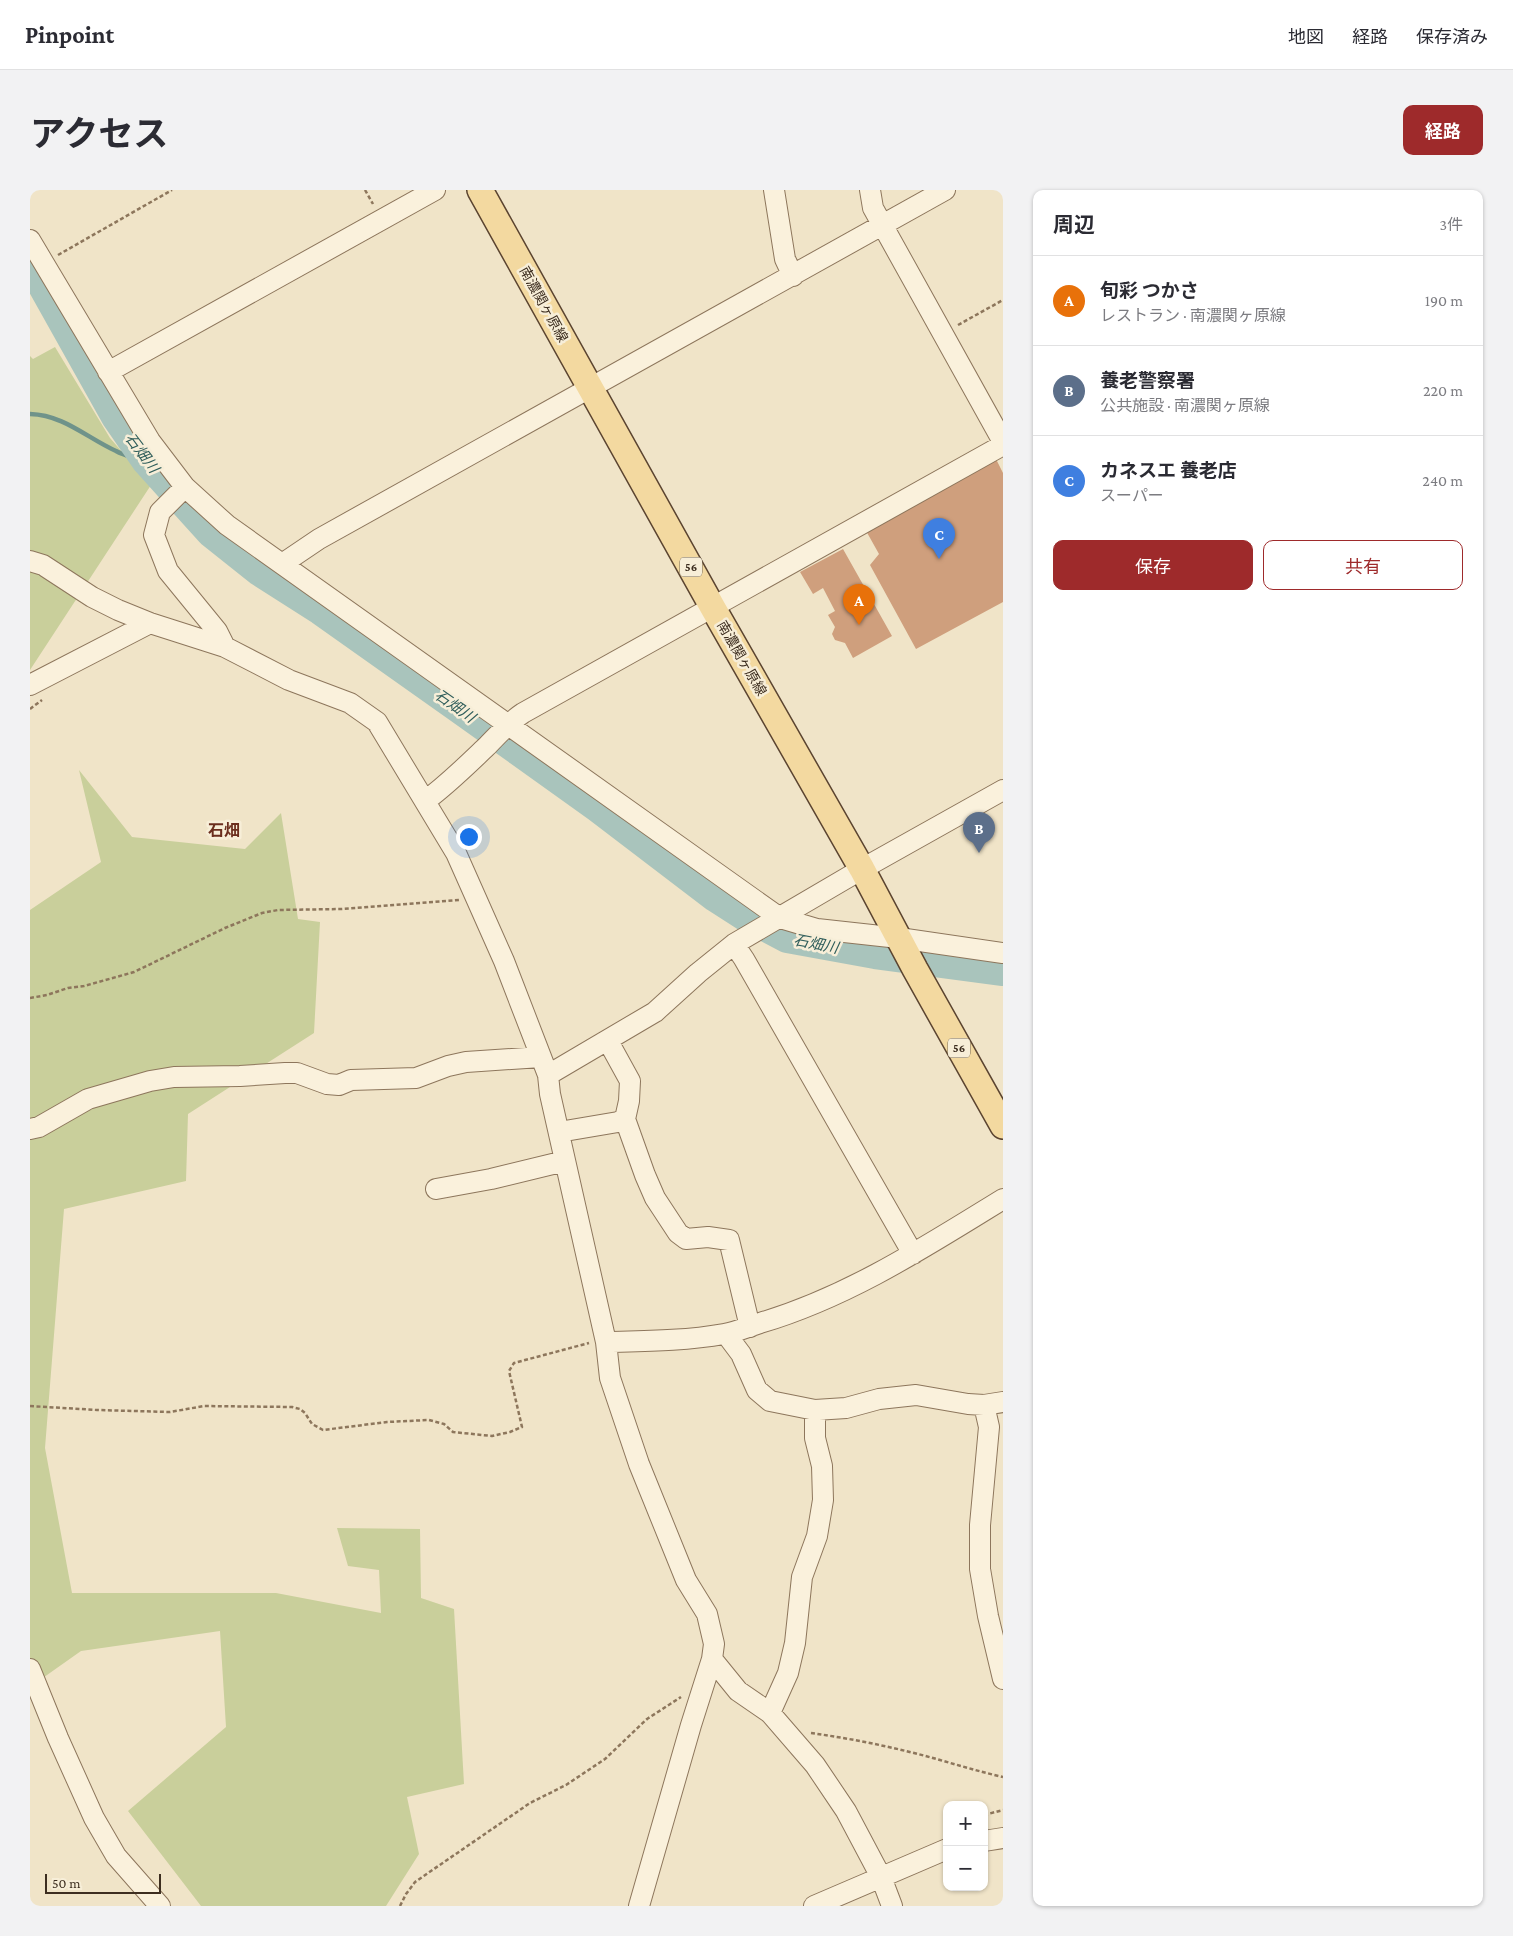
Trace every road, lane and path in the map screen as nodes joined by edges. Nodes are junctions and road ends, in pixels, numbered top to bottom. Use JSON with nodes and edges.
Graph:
{"nodes":[{"id":1,"x":172,"y":190,"type":"edge"},
{"id":2,"x":435,"y":190,"type":"edge"},
{"id":3,"x":480,"y":190,"type":"edge"},
{"id":4,"x":774,"y":190,"type":"edge"},
{"id":5,"x":870,"y":190,"type":"edge"},
{"id":6,"x":945,"y":190,"type":"edge"},
{"id":7,"x":882,"y":224,"type":"junction"},
{"id":8,"x":30,"y":240,"type":"edge"},
{"id":9,"x":44,"y":263,"type":"junction"},
{"id":10,"x":793,"y":276,"type":"junction"},
{"id":11,"x":1003,"y":300,"type":"edge"},
{"id":12,"x":943,"y":334,"type":"junction"},
{"id":13,"x":108,"y":372,"type":"junction"},
{"id":14,"x":591,"y":388,"type":"junction"},
{"id":15,"x":1003,"y":444,"type":"edge"},
{"id":16,"x":185,"y":487,"type":"junction"},
{"id":17,"x":30,"y":561,"type":"edge"},
{"id":18,"x":282,"y":564,"type":"junction"},
{"id":19,"x":713,"y":608,"type":"junction"},
{"id":20,"x":150,"y":623,"type":"junction"},
{"id":21,"x":225,"y":647,"type":"junction"},
{"id":22,"x":30,"y":685,"type":"edge"},
{"id":23,"x":504,"y":728,"type":"junction"},
{"id":24,"x":1003,"y":790,"type":"edge"},
{"id":25,"x":425,"y":801,"type":"junction"},
{"id":26,"x":862,"y":869,"type":"junction"},
{"id":27,"x":477,"y":899,"type":"junction"},
{"id":28,"x":776,"y":920,"type":"junction"},
{"id":29,"x":901,"y":941,"type":"junction"},
{"id":30,"x":734,"y":944,"type":"junction"},
{"id":31,"x":1003,"y":953,"type":"edge"},
{"id":32,"x":30,"y":998,"type":"edge"},
{"id":33,"x":608,"y":1041,"type":"junction"},
{"id":34,"x":544,"y":1066,"type":"junction"},
{"id":35,"x":625,"y":1119,"type":"junction"},
{"id":36,"x":1003,"y":1126,"type":"edge"},
{"id":37,"x":30,"y":1129,"type":"edge"},
{"id":38,"x":559,"y":1132,"type":"junction"},
{"id":39,"x":565,"y":1161,"type":"junction"},
{"id":40,"x":436,"y":1189,"type":"dead end"},
{"id":41,"x":1003,"y":1199,"type":"edge"},
{"id":42,"x":913,"y":1254,"type":"junction"},
{"id":43,"x":750,"y":1326,"type":"junction"},
{"id":44,"x":726,"y":1334,"type":"junction"},
{"id":45,"x":606,"y":1341,"type":"junction"},
{"id":46,"x":993,"y":1404,"type":"edge"},
{"id":47,"x":30,"y":1406,"type":"edge"},
{"id":48,"x":815,"y":1410,"type":"junction"},
{"id":49,"x":712,"y":1659,"type":"junction"},
{"id":50,"x":30,"y":1669,"type":"edge"},
{"id":51,"x":1003,"y":1679,"type":"edge"},
{"id":52,"x":704,"y":1682,"type":"junction"},
{"id":53,"x":770,"y":1713,"type":"junction"},
{"id":54,"x":790,"y":1736,"type":"junction"},
{"id":55,"x":1003,"y":1777,"type":"edge"},
{"id":56,"x":1003,"y":1810,"type":"edge"},
{"id":57,"x":988,"y":1814,"type":"edge"},
{"id":58,"x":1003,"y":1838,"type":"edge"},
{"id":59,"x":988,"y":1841,"type":"edge"},
{"id":60,"x":943,"y":1851,"type":"edge"},
{"id":61,"x":881,"y":1877,"type":"junction"},
{"id":62,"x":160,"y":1906,"type":"edge"},
{"id":63,"x":400,"y":1906,"type":"edge"},
{"id":64,"x":639,"y":1906,"type":"edge"},
{"id":65,"x":814,"y":1906,"type":"edge"},
{"id":66,"x":892,"y":1906,"type":"edge"}],
"edges":[{"from":1,"to":9,"type":"path"},
{"from":2,"to":13,"type":"street"},
{"from":3,"to":14,"type":"main road","name":"南濃関ヶ原線","number":"56"},
{"from":4,"to":10,"type":"street"},
{"from":5,"to":7,"type":"street"},
{"from":6,"to":7,"type":"street"},
{"from":7,"to":10,"type":"street"},
{"from":7,"to":12,"type":"street"},
{"from":8,"to":9,"type":"street"},
{"from":9,"to":13,"type":"street"},
{"from":10,"to":14,"type":"street"},
{"from":11,"to":12,"type":"path"},
{"from":12,"to":15,"type":"street"},
{"from":13,"to":16,"type":"street"},
{"from":14,"to":18,"type":"street"},
{"from":14,"to":19,"type":"main road","name":"南濃関ヶ原線","number":"56"},
{"from":15,"to":19,"type":"street"},
{"from":16,"to":18,"type":"street"},
{"from":16,"to":21,"type":"street"},
{"from":17,"to":20,"type":"street"},
{"from":18,"to":23,"type":"street"},
{"from":19,"to":23,"type":"street"},
{"from":19,"to":26,"type":"main road","name":"南濃関ヶ原線","number":"56"},
{"from":20,"to":21,"type":"street"},
{"from":20,"to":22,"type":"street"},
{"from":21,"to":25,"type":"street"},
{"from":23,"to":25,"type":"street"},
{"from":23,"to":28,"type":"street"},
{"from":24,"to":26,"type":"street"},
{"from":25,"to":27,"type":"street"},
{"from":26,"to":28,"type":"street"},
{"from":26,"to":29,"type":"main road","name":"南濃関ヶ原線","number":"56"},
{"from":27,"to":32,"type":"path"},
{"from":27,"to":34,"type":"street"},
{"from":28,"to":29,"type":"street"},
{"from":28,"to":30,"type":"street"},
{"from":29,"to":31,"type":"street"},
{"from":29,"to":36,"type":"main road","name":"南濃関ヶ原線","number":"56"},
{"from":30,"to":33,"type":"street"},
{"from":30,"to":42,"type":"street"},
{"from":33,"to":34,"type":"street"},
{"from":33,"to":35,"type":"street"},
{"from":34,"to":37,"type":"street"},
{"from":34,"to":38,"type":"street"},
{"from":35,"to":38,"type":"street"},
{"from":35,"to":43,"type":"street"},
{"from":38,"to":39,"type":"street"},
{"from":39,"to":40,"type":"street"},
{"from":39,"to":45,"type":"street"},
{"from":41,"to":42,"type":"street"},
{"from":42,"to":43,"type":"street"},
{"from":43,"to":44,"type":"street"},
{"from":44,"to":45,"type":"street"},
{"from":44,"to":48,"type":"street"},
{"from":45,"to":47,"type":"path"},
{"from":45,"to":49,"type":"street"},
{"from":46,"to":48,"type":"street"},
{"from":46,"to":51,"type":"street"},
{"from":48,"to":53,"type":"street"},
{"from":49,"to":52,"type":"street"},
{"from":49,"to":53,"type":"street"},
{"from":50,"to":62,"type":"street"},
{"from":52,"to":63,"type":"path"},
{"from":52,"to":64,"type":"street"},
{"from":53,"to":54,"type":"street"},
{"from":54,"to":55,"type":"path"},
{"from":54,"to":61,"type":"street"},
{"from":56,"to":57,"type":"path"},
{"from":58,"to":59,"type":"street"},
{"from":60,"to":61,"type":"street"},
{"from":61,"to":65,"type":"street"},
{"from":61,"to":66,"type":"street"}]}
